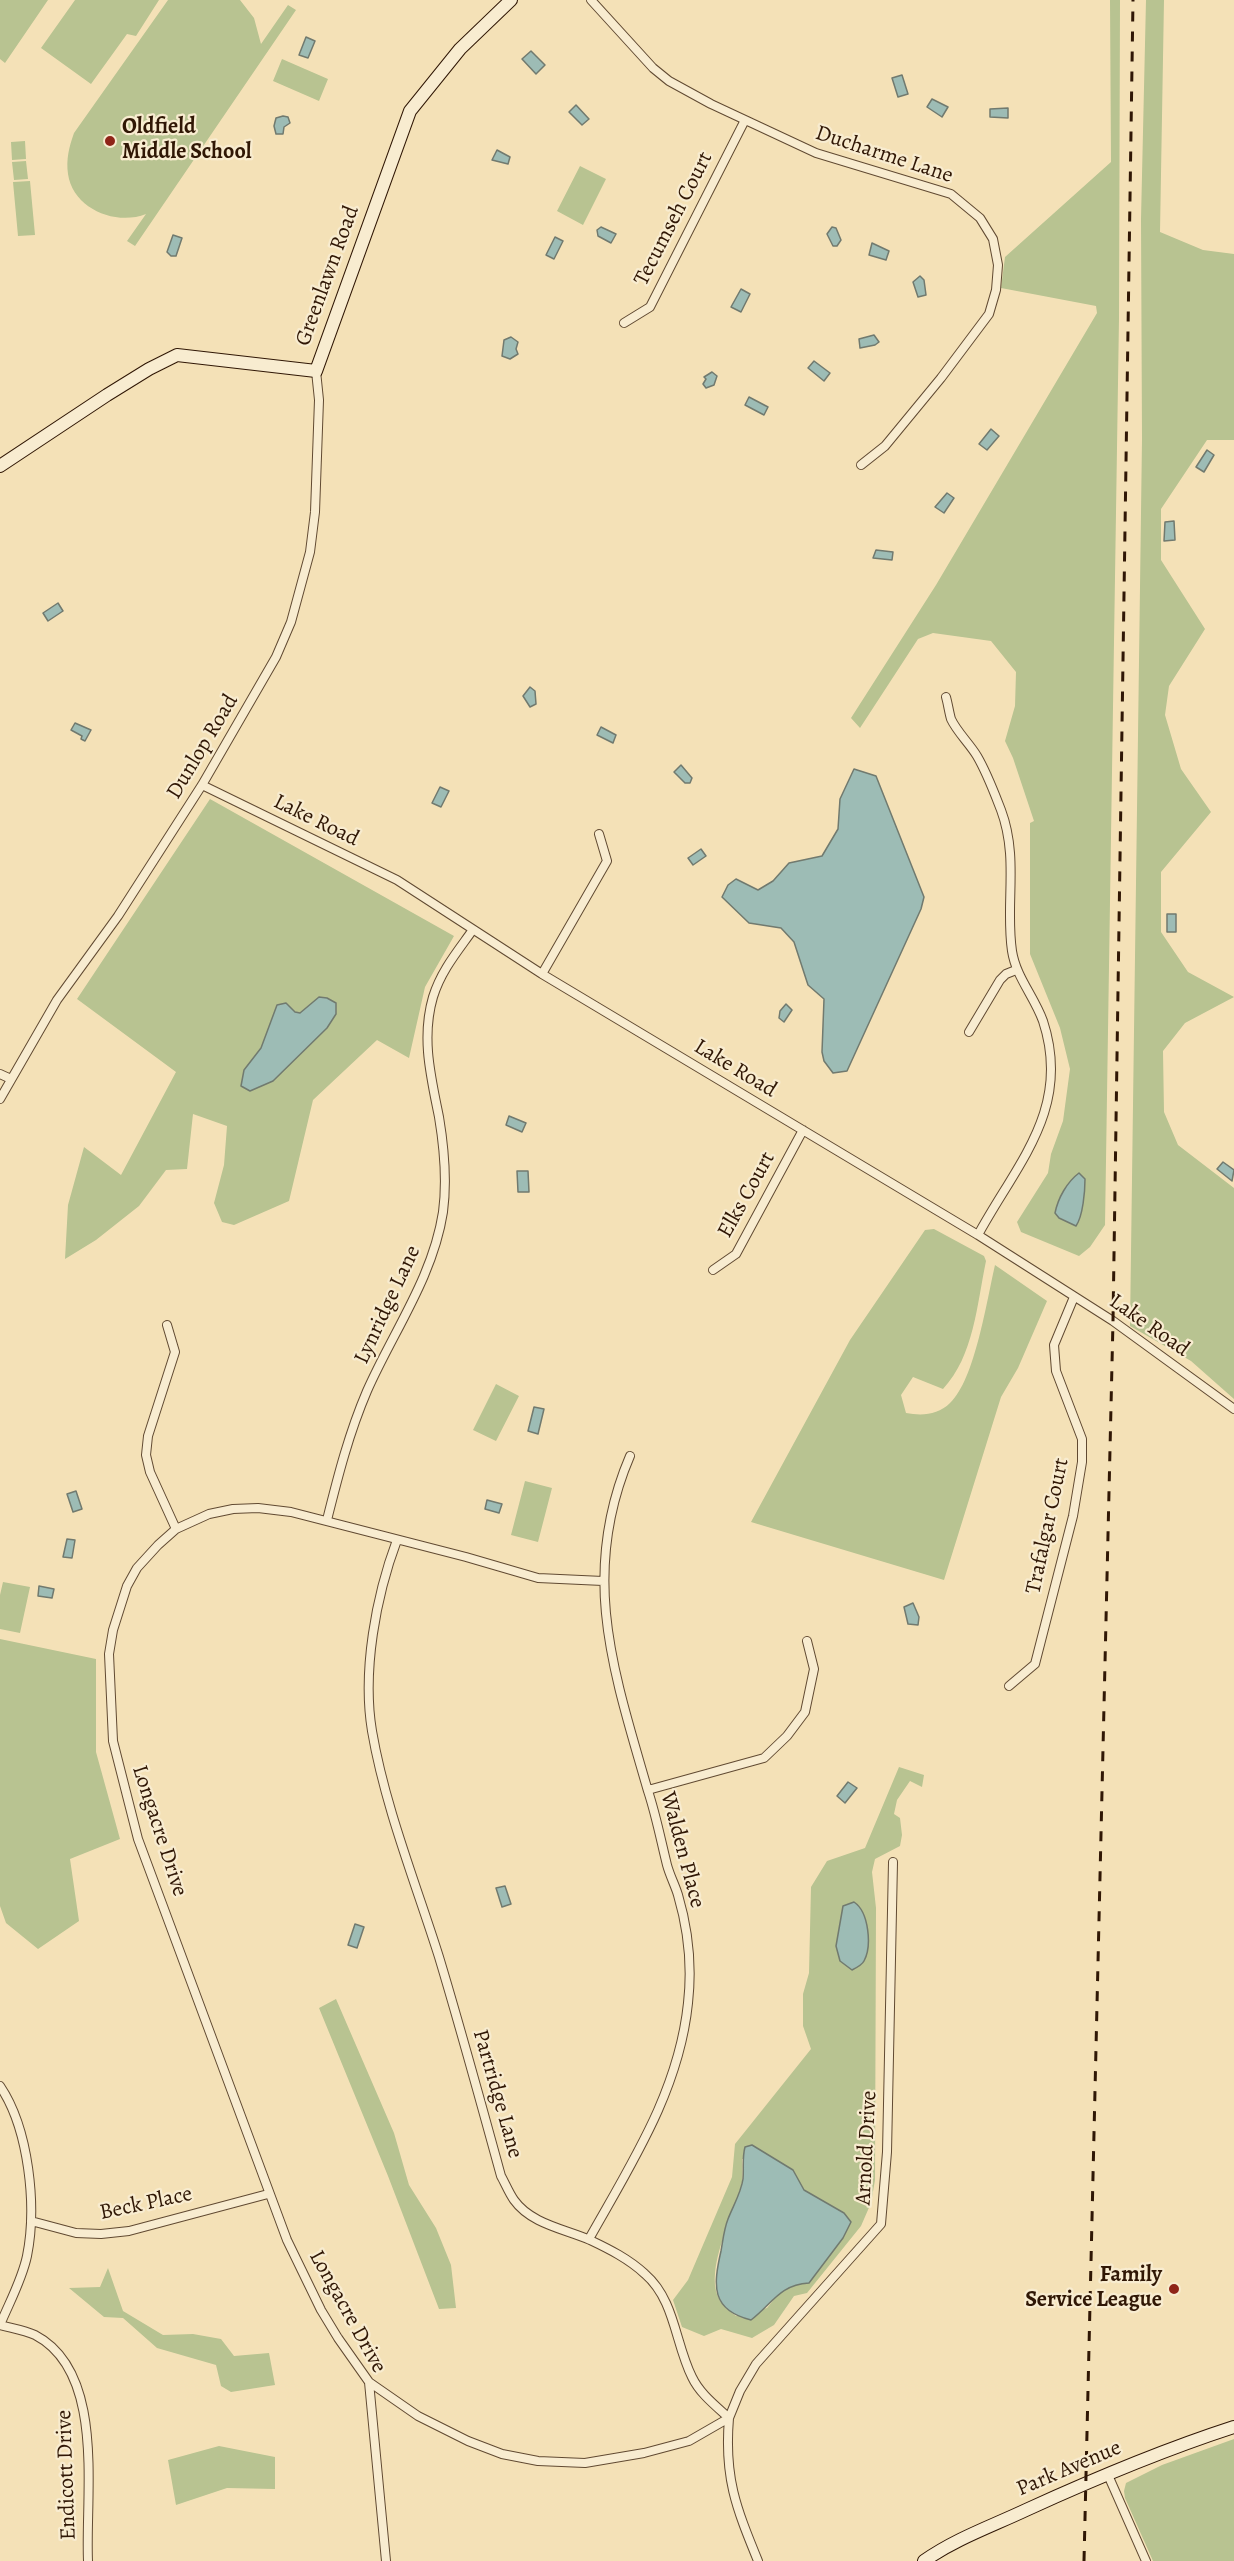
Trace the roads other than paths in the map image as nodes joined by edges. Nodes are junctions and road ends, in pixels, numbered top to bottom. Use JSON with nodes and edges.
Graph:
{"nodes":[{"id":1,"x":511,"y":0,"type":"edge"},
{"id":2,"x":591,"y":0,"type":"edge"},
{"id":3,"x":745,"y":120,"type":"junction"},
{"id":4,"x":624,"y":323,"type":"dead end"},
{"id":5,"x":316,"y":371,"type":"junction"},
{"id":6,"x":861,"y":465,"type":"dead end"},
{"id":7,"x":0,"y":466,"type":"edge"},
{"id":8,"x":946,"y":697,"type":"dead end"},
{"id":9,"x":202,"y":785,"type":"junction"},
{"id":10,"x":599,"y":834,"type":"dead end"},
{"id":11,"x":472,"y":931,"type":"junction"},
{"id":12,"x":1016,"y":970,"type":"junction"},
{"id":13,"x":542,"y":974,"type":"junction"},
{"id":14,"x":969,"y":1032,"type":"dead end"},
{"id":15,"x":0,"y":1074,"type":"edge"},
{"id":16,"x":11,"y":1079,"type":"junction"},
{"id":17,"x":0,"y":1099,"type":"edge"},
{"id":18,"x":803,"y":1131,"type":"junction"},
{"id":19,"x":978,"y":1235,"type":"junction"},
{"id":20,"x":713,"y":1270,"type":"dead end"},
{"id":21,"x":1074,"y":1297,"type":"junction"},
{"id":22,"x":167,"y":1325,"type":"dead end"},
{"id":23,"x":1234,"y":1409,"type":"edge"},
{"id":24,"x":630,"y":1456,"type":"dead end"},
{"id":25,"x":327,"y":1520,"type":"junction"},
{"id":26,"x":176,"y":1529,"type":"junction"},
{"id":27,"x":397,"y":1540,"type":"junction"},
{"id":28,"x":603,"y":1581,"type":"junction"},
{"id":29,"x":807,"y":1641,"type":"dead end"},
{"id":30,"x":1009,"y":1686,"type":"dead end"},
{"id":31,"x":648,"y":1790,"type":"junction"},
{"id":32,"x":893,"y":1862,"type":"dead end"},
{"id":33,"x":0,"y":2086,"type":"edge"},
{"id":34,"x":268,"y":2194,"type":"junction"},
{"id":35,"x":31,"y":2221,"type":"junction"},
{"id":36,"x":589,"y":2239,"type":"junction"},
{"id":37,"x":0,"y":2325,"type":"edge"},
{"id":38,"x":369,"y":2382,"type":"junction"},
{"id":39,"x":729,"y":2418,"type":"junction"},
{"id":40,"x":1234,"y":2427,"type":"edge"},
{"id":41,"x":1108,"y":2475,"type":"junction"},
{"id":42,"x":88,"y":2561,"type":"edge"},
{"id":43,"x":386,"y":2561,"type":"edge"},
{"id":44,"x":758,"y":2561,"type":"edge"},
{"id":45,"x":924,"y":2561,"type":"edge"},
{"id":46,"x":1146,"y":2561,"type":"edge"}],
"edges":[{"from":1,"to":5,"type":"main road","name":"Greenlawn Road"},
{"from":2,"to":3,"type":"street","name":"Ducharme Lane"},
{"from":3,"to":4,"type":"street","name":"Tecumseh Court"},
{"from":3,"to":6,"type":"street","name":"Ducharme Lane"},
{"from":5,"to":7,"type":"main road","name":"Greenlawn Road"},
{"from":5,"to":9,"type":"street","name":"Dunlop Road"},
{"from":8,"to":12,"type":"street"},
{"from":9,"to":11,"type":"street","name":"Lake Road"},
{"from":9,"to":16,"type":"street","name":"Dunlop Road"},
{"from":10,"to":13,"type":"street"},
{"from":11,"to":13,"type":"street","name":"Lake Road"},
{"from":11,"to":25,"type":"street","name":"Lynridge Lane"},
{"from":12,"to":14,"type":"street"},
{"from":12,"to":19,"type":"street"},
{"from":13,"to":18,"type":"street","name":"Lake Road"},
{"from":15,"to":16,"type":"street"},
{"from":16,"to":17,"type":"street","name":"Dunlop Road"},
{"from":18,"to":19,"type":"street","name":"Lake Road"},
{"from":18,"to":20,"type":"street","name":"Elks Court"},
{"from":19,"to":21,"type":"street","name":"Lake Road"},
{"from":21,"to":23,"type":"street","name":"Lake Road"},
{"from":21,"to":30,"type":"street","name":"Trafalgar Court"},
{"from":22,"to":26,"type":"street"},
{"from":24,"to":28,"type":"street","name":"Walden Place"},
{"from":25,"to":26,"type":"street","name":"Longacre Drive"},
{"from":25,"to":27,"type":"street","name":"Longacre Drive"},
{"from":26,"to":34,"type":"street","name":"Longacre Drive"},
{"from":27,"to":28,"type":"street","name":"Longacre Drive"},
{"from":27,"to":36,"type":"street","name":"Partridge Lane"},
{"from":28,"to":31,"type":"street","name":"Walden Place"},
{"from":29,"to":31,"type":"street"},
{"from":31,"to":36,"type":"street","name":"Walden Place"},
{"from":32,"to":39,"type":"street","name":"Arnold Drive"},
{"from":33,"to":35,"type":"street"},
{"from":34,"to":35,"type":"street","name":"Beck Place"},
{"from":34,"to":38,"type":"street","name":"Longacre Drive"},
{"from":35,"to":37,"type":"street"},
{"from":36,"to":39,"type":"street","name":"Partridge Lane"},
{"from":37,"to":42,"type":"street","name":"Endicott Drive"},
{"from":38,"to":39,"type":"street"},
{"from":38,"to":43,"type":"street","name":"Longacre Drive"},
{"from":39,"to":44,"type":"street"},
{"from":40,"to":41,"type":"main road","name":"Park Avenue"},
{"from":41,"to":45,"type":"main road","name":"Park Avenue"},
{"from":41,"to":46,"type":"street"}]}
